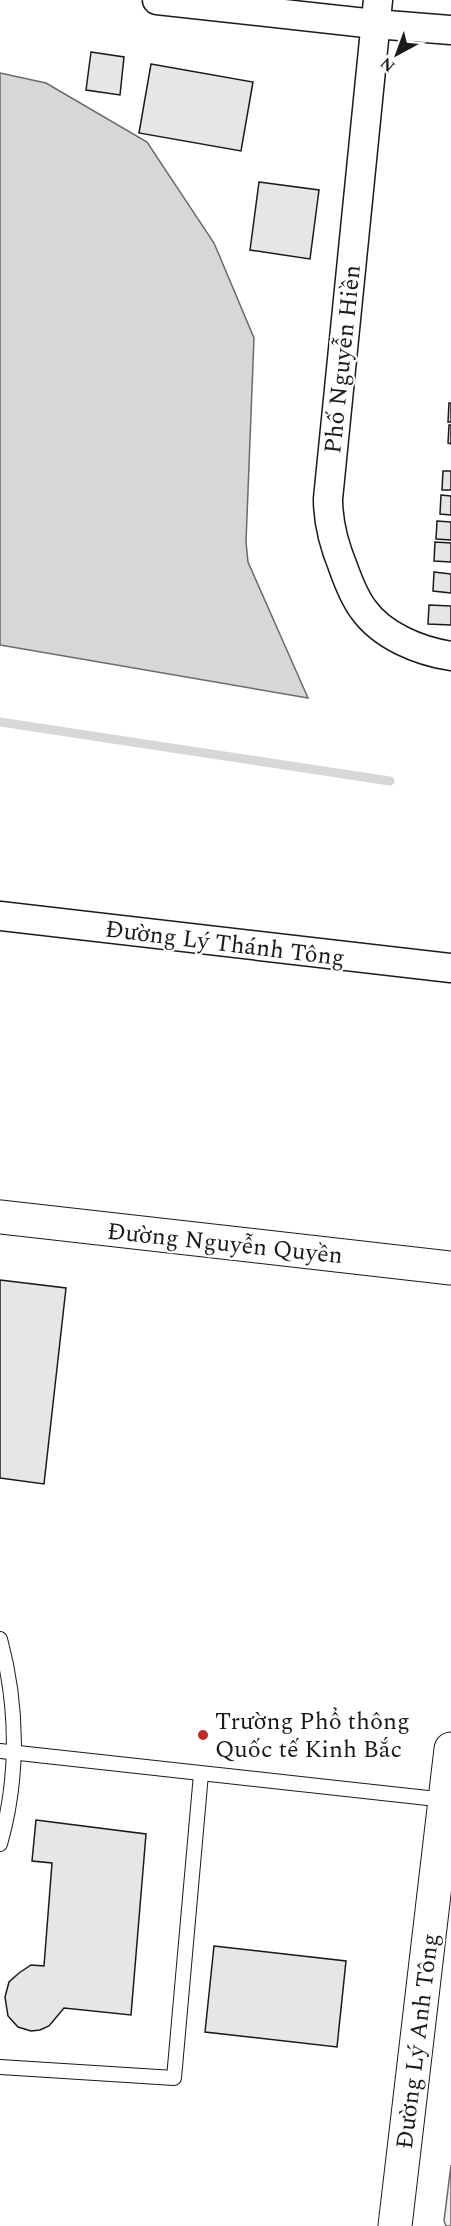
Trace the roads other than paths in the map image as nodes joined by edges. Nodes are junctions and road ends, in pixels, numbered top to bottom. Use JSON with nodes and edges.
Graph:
{"nodes":[{"id":1,"x":157,"y":0,"type":"edge"},
{"id":2,"x":376,"y":12,"type":"edge"},
{"id":3,"x":451,"y":30,"type":"edge"},
{"id":4,"x":451,"y":656,"type":"edge"},
{"id":5,"x":0,"y":916,"type":"edge"},
{"id":6,"x":451,"y":968,"type":"edge"},
{"id":7,"x":0,"y":1218,"type":"edge"},
{"id":8,"x":451,"y":1268,"type":"edge"},
{"id":9,"x":0,"y":1639,"type":"edge"},
{"id":10,"x":451,"y":1749,"type":"edge"},
{"id":11,"x":7,"y":1752,"type":"edge"},
{"id":12,"x":201,"y":1774,"type":"junction"},
{"id":13,"x":446,"y":1800,"type":"junction"},
{"id":14,"x":0,"y":1845,"type":"edge"},
{"id":15,"x":0,"y":2067,"type":"edge"},
{"id":16,"x":395,"y":2226,"type":"edge"}],
"edges":[{"from":1,"to":2,"type":"street"},
{"from":2,"to":3,"type":"street"},
{"from":2,"to":4,"type":"street","name":"Phố Nguyễn Hiền"},
{"from":5,"to":6,"type":"street","name":"Đường Lý Thánh Tông"},
{"from":7,"to":8,"type":"main road","name":"Đường Nguyễn Quyền"},
{"from":9,"to":11,"type":"lane"},
{"from":10,"to":13,"type":"main road","name":"Đường Lý Anh Tông"},
{"from":11,"to":12,"type":"lane"},
{"from":11,"to":14,"type":"lane"},
{"from":12,"to":13,"type":"lane"},
{"from":12,"to":15,"type":"lane"},
{"from":13,"to":16,"type":"main road","name":"Đường Lý Anh Tông"}]}
